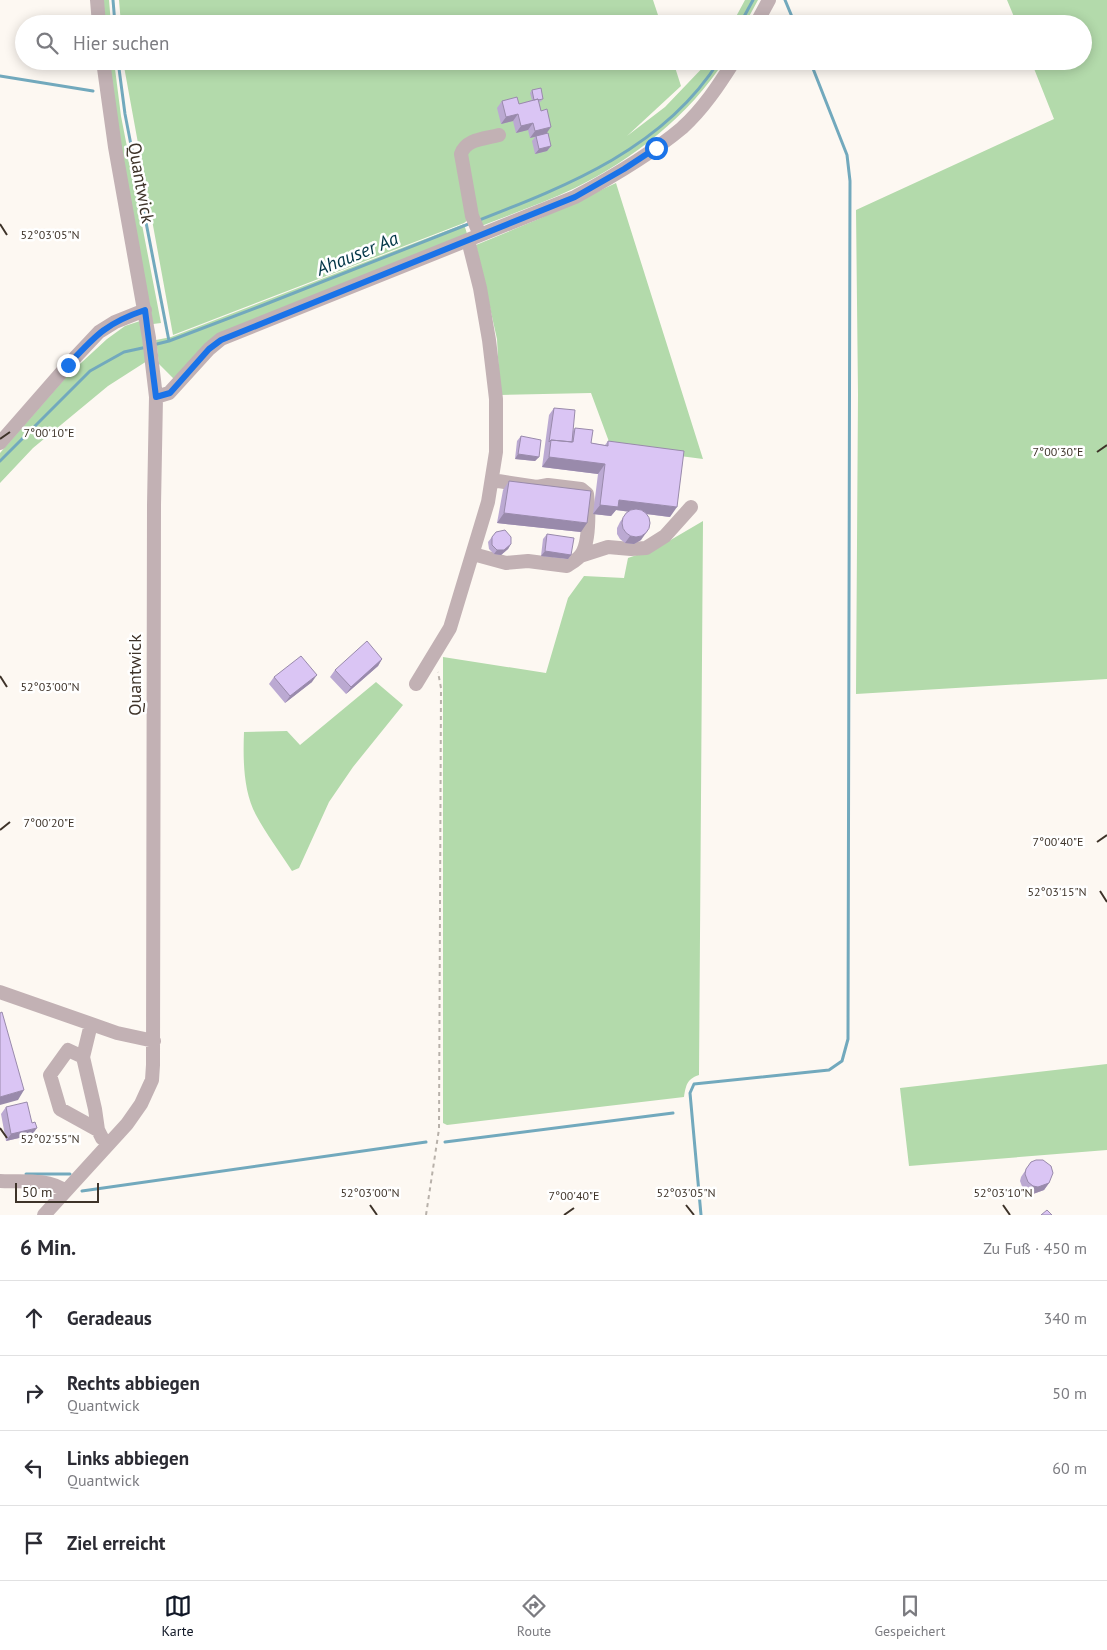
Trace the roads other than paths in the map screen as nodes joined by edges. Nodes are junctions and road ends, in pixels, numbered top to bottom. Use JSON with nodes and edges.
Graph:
{"nodes":[{"id":1,"x":97,"y":0,"type":"edge"},
{"id":2,"x":768,"y":0,"type":"edge"},
{"id":3,"x":98,"y":15,"type":"edge"},
{"id":4,"x":760,"y":15,"type":"edge"},
{"id":5,"x":104,"y":70,"type":"edge"},
{"id":6,"x":728,"y":70,"type":"edge"},
{"id":7,"x":499,"y":135,"type":"dead end"},
{"id":8,"x":474,"y":230,"type":"junction"},
{"id":9,"x":145,"y":310,"type":"junction"},
{"id":10,"x":156,"y":397,"type":"junction"},
{"id":11,"x":0,"y":443,"type":"edge"},
{"id":12,"x":492,"y":480,"type":"junction"},
{"id":13,"x":691,"y":506,"type":"dead end"},
{"id":14,"x":473,"y":554,"type":"junction"},
{"id":15,"x":580,"y":556,"type":"junction"},
{"id":16,"x":416,"y":684,"type":"dead end"},
{"id":17,"x":0,"y":992,"type":"edge"},
{"id":18,"x":91,"y":1024,"type":"junction"},
{"id":19,"x":154,"y":1041,"type":"junction"},
{"id":20,"x":83,"y":1057,"type":"junction"},
{"id":21,"x":98,"y":1130,"type":"junction"},
{"id":22,"x":108,"y":1143,"type":"junction"},
{"id":23,"x":0,"y":1181,"type":"edge"},
{"id":24,"x":65,"y":1191,"type":"junction"},
{"id":25,"x":44,"y":1215,"type":"edge"}],
"edges":[{"from":1,"to":3,"type":"street"},
{"from":2,"to":4,"type":"street"},
{"from":5,"to":9,"type":"street","name":"Quantwick"},
{"from":6,"to":8,"type":"street"},
{"from":7,"to":8,"type":"street"},
{"from":8,"to":10,"type":"street"},
{"from":8,"to":12,"type":"street"},
{"from":9,"to":10,"type":"street","name":"Quantwick"},
{"from":9,"to":11,"type":"street"},
{"from":10,"to":19,"type":"street","name":"Quantwick"},
{"from":12,"to":14,"type":"street"},
{"from":12,"to":15,"type":"street"},
{"from":13,"to":15,"type":"street"},
{"from":14,"to":15,"type":"street"},
{"from":14,"to":16,"type":"street"},
{"from":17,"to":18,"type":"street"},
{"from":18,"to":19,"type":"street"},
{"from":18,"to":20,"type":"street"},
{"from":19,"to":22,"type":"street","name":"Quantwick"},
{"from":20,"to":21,"type":"street"},
{"from":20,"to":21,"type":"street"},
{"from":21,"to":22,"type":"street"},
{"from":22,"to":24,"type":"street","name":"Quantwick"},
{"from":23,"to":24,"type":"street"},
{"from":24,"to":25,"type":"street","name":"Quantwick"}]}
